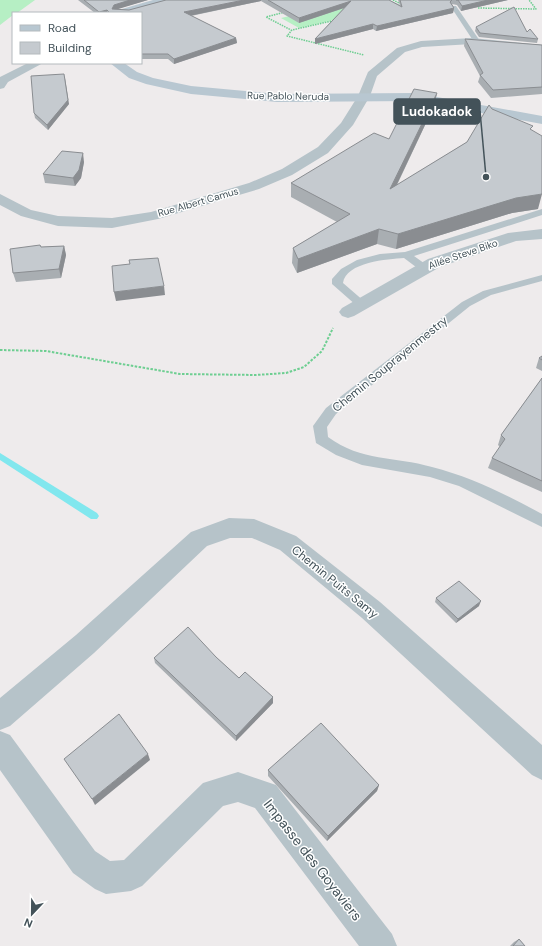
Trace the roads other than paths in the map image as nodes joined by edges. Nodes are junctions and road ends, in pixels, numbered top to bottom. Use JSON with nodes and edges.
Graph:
{"nodes":[{"id":1,"x":167,"y":0,"type":"edge"},
{"id":2,"x":454,"y":7,"type":"edge"},
{"id":3,"x":122,"y":12,"type":"edge"},
{"id":4,"x":476,"y":41,"type":"junction"},
{"id":5,"x":542,"y":48,"type":"edge"},
{"id":6,"x":31,"y":64,"type":"edge"},
{"id":7,"x":118,"y":64,"type":"edge"},
{"id":8,"x":0,"y":85,"type":"edge"},
{"id":9,"x":364,"y":96,"type":"junction"},
{"id":10,"x":465,"y":106,"type":"junction"},
{"id":11,"x":495,"y":118,"type":"junction"},
{"id":12,"x":542,"y":120,"type":"edge"},
{"id":13,"x":542,"y":128,"type":"edge"},
{"id":14,"x":522,"y":130,"type":"edge"},
{"id":15,"x":0,"y":199,"type":"edge"},
{"id":16,"x":542,"y":212,"type":"edge"},
{"id":17,"x":542,"y":234,"type":"edge"},
{"id":18,"x":406,"y":255,"type":"junction"},
{"id":19,"x":424,"y":268,"type":"junction"},
{"id":20,"x":542,"y":278,"type":"edge"},
{"id":21,"x":354,"y":308,"type":"joint"},
{"id":22,"x":542,"y":521,"type":"edge"},
{"id":23,"x":0,"y":716,"type":"edge"},
{"id":24,"x":0,"y":745,"type":"edge"},
{"id":25,"x":542,"y":765,"type":"edge"},
{"id":26,"x":380,"y":946,"type":"edge"}],
"edges":[{"from":1,"to":3,"type":"main road"},
{"from":2,"to":4,"type":"lane"},
{"from":4,"to":5,"type":"street","name":"Rue Albert Camus"},
{"from":4,"to":9,"type":"street","name":"Rue Albert Camus"},
{"from":6,"to":8,"type":"street"},
{"from":7,"to":9,"type":"main road","name":"Rue Pablo Neruda"},
{"from":9,"to":10,"type":"main road","name":"Rue Pablo Neruda"},
{"from":9,"to":15,"type":"street","name":"Rue Albert Camus"},
{"from":10,"to":11,"type":"main road","name":"Rue Pablo Neruda"},
{"from":10,"to":12,"type":"main road","name":"Rue Pablo Neruda"},
{"from":11,"to":13,"type":"main road","name":"Rue Pablo Neruda"},
{"from":11,"to":14,"type":"street"},
{"from":16,"to":18,"type":"lane"},
{"from":17,"to":19,"type":"street","name":"Allée Steve Biko"},
{"from":18,"to":19,"type":"lane"},
{"from":18,"to":21,"type":"lane"},
{"from":19,"to":21,"type":"street","name":"Allée Steve Biko"},
{"from":20,"to":22,"type":"lane","name":"Chemin Souprayenmestry"},
{"from":23,"to":25,"type":"street","name":"Chemin Puits Samy"},
{"from":24,"to":26,"type":"street","name":"Impasse des Goyaviers"}]}
